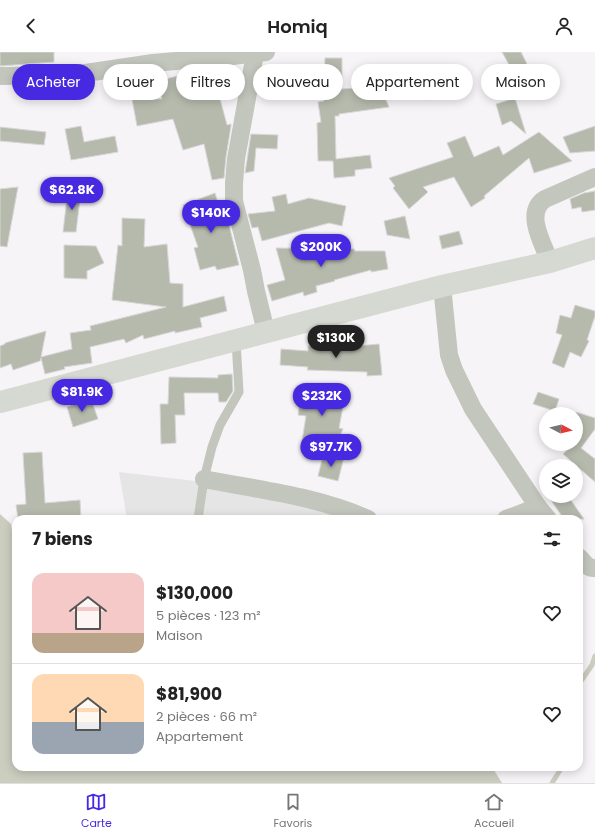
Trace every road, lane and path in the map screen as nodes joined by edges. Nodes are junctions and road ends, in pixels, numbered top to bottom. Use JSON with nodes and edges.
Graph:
{"nodes":[{"id":1,"x":260,"y":53,"type":"edge"},
{"id":2,"x":0,"y":76,"type":"edge"},
{"id":3,"x":595,"y":177,"type":"edge"},
{"id":4,"x":595,"y":248,"type":"edge"},
{"id":5,"x":550,"y":262,"type":"junction"},
{"id":6,"x":442,"y":286,"type":"junction"},
{"id":7,"x":266,"y":332,"type":"junction"},
{"id":8,"x":236,"y":341,"type":"junction"},
{"id":9,"x":0,"y":402,"type":"edge"},
{"id":10,"x":204,"y":479,"type":"junction"},
{"id":11,"x":543,"y":513,"type":"edge"},
{"id":12,"x":199,"y":515,"type":"edge"},
{"id":13,"x":360,"y":515,"type":"edge"},
{"id":14,"x":531,"y":515,"type":"edge"},
{"id":15,"x":583,"y":562,"type":"edge"},
{"id":16,"x":595,"y":568,"type":"edge"}],
"edges":[{"from":1,"to":2,"type":"street"},
{"from":1,"to":7,"type":"street"},
{"from":3,"to":5,"type":"street"},
{"from":4,"to":5,"type":"highway"},
{"from":5,"to":6,"type":"highway"},
{"from":6,"to":7,"type":"highway"},
{"from":6,"to":11,"type":"street"},
{"from":7,"to":8,"type":"highway"},
{"from":8,"to":9,"type":"highway"},
{"from":8,"to":10,"type":"lane"},
{"from":10,"to":12,"type":"lane"},
{"from":10,"to":13,"type":"street"},
{"from":11,"to":14,"type":"street"},
{"from":15,"to":16,"type":"street"}]}
